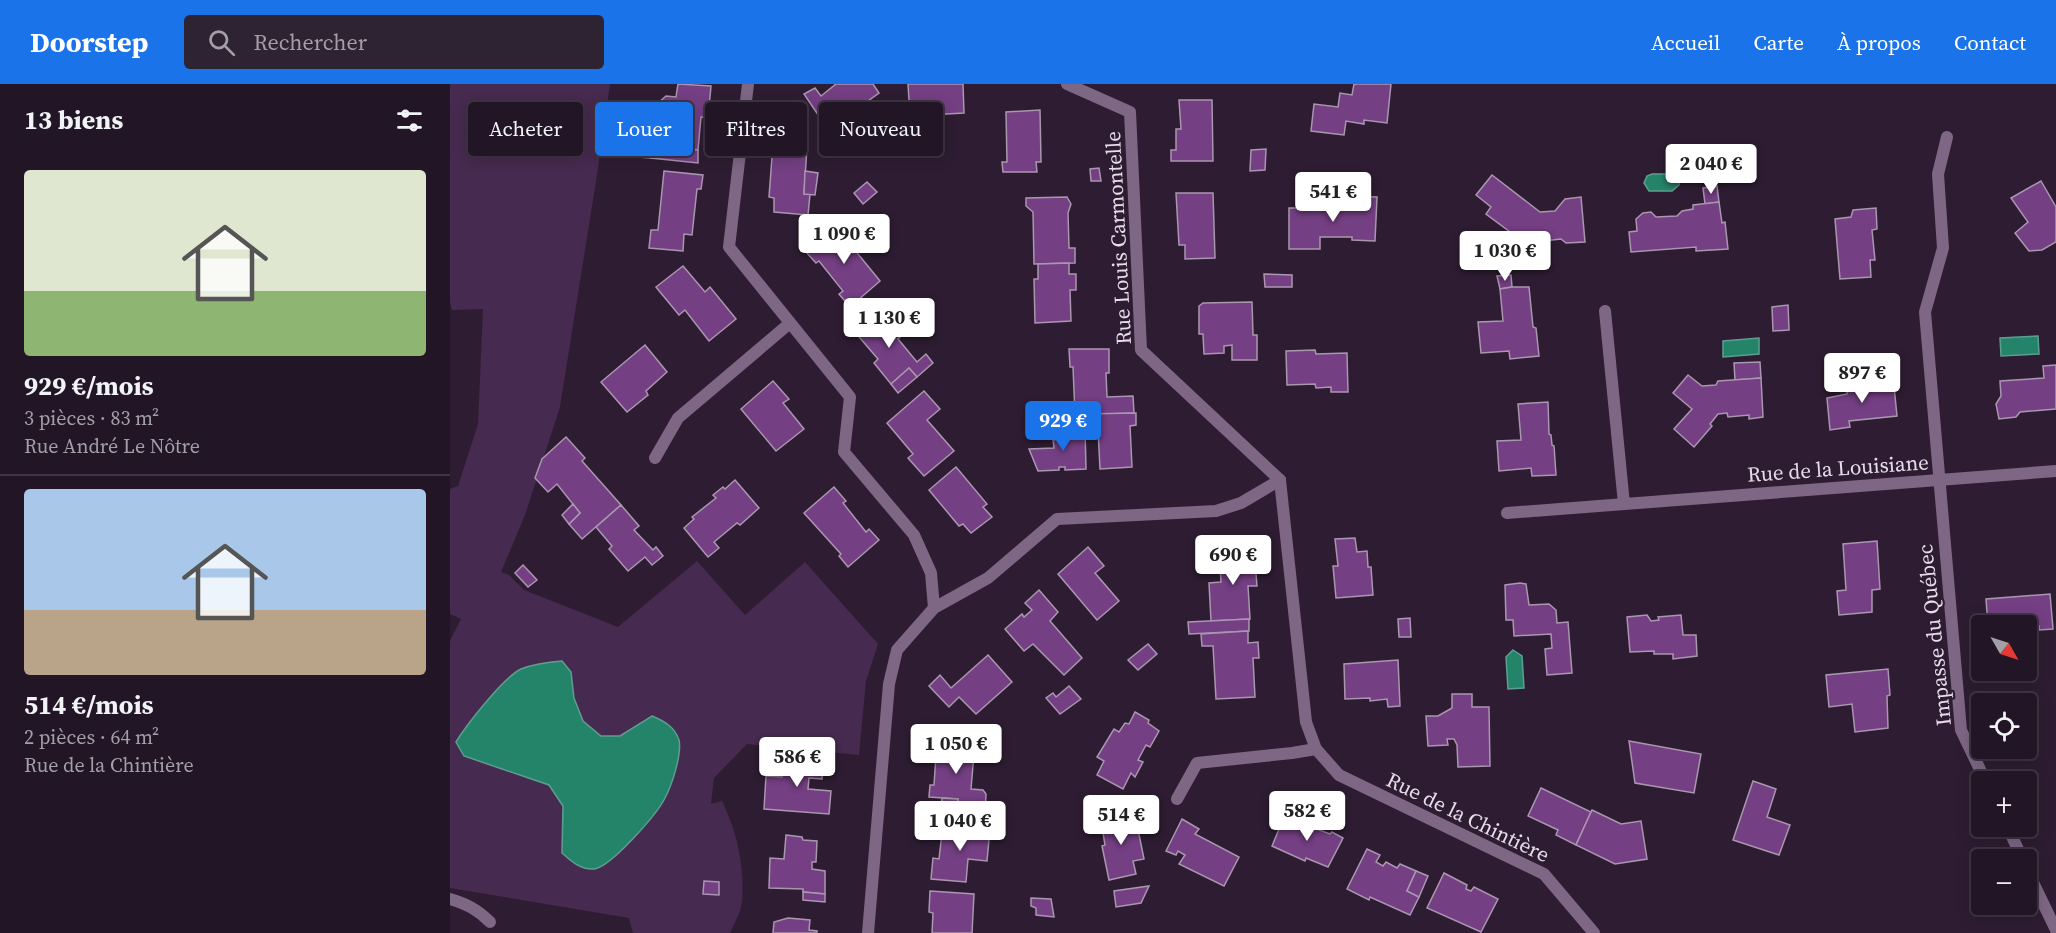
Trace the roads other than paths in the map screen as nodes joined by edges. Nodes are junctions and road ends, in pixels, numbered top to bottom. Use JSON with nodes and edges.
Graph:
{"nodes":[{"id":1,"x":748,"y":84,"type":"edge"},
{"id":2,"x":1067,"y":84,"type":"edge"},
{"id":3,"x":1947,"y":137,"type":"dead end"},
{"id":4,"x":1605,"y":311,"type":"dead end"},
{"id":5,"x":790,"y":323,"type":"junction"},
{"id":6,"x":655,"y":458,"type":"dead end"},
{"id":7,"x":2056,"y":471,"type":"edge"},
{"id":8,"x":1939,"y":479,"type":"junction"},
{"id":9,"x":1280,"y":480,"type":"junction"},
{"id":10,"x":1624,"y":504,"type":"junction"},
{"id":11,"x":1508,"y":513,"type":"dead end"},
{"id":12,"x":934,"y":608,"type":"junction"},
{"id":13,"x":1316,"y":749,"type":"junction"},
{"id":14,"x":1981,"y":771,"type":"edge"},
{"id":15,"x":1177,"y":799,"type":"dead end"},
{"id":16,"x":2037,"y":891,"type":"edge"},
{"id":17,"x":450,"y":899,"type":"edge"},
{"id":18,"x":490,"y":922,"type":"dead end"},
{"id":19,"x":2056,"y":930,"type":"edge"},
{"id":20,"x":868,"y":933,"type":"edge"},
{"id":21,"x":1594,"y":933,"type":"edge"}],
"edges":[{"from":1,"to":5,"type":"street"},
{"from":2,"to":9,"type":"street","name":"Rue Louis Carmontelle"},
{"from":3,"to":8,"type":"street","name":"Impasse du Québec"},
{"from":4,"to":10,"type":"street"},
{"from":5,"to":6,"type":"street"},
{"from":5,"to":12,"type":"street"},
{"from":7,"to":8,"type":"street","name":"Rue de la Louisiane"},
{"from":8,"to":10,"type":"street","name":"Rue de la Louisiane"},
{"from":8,"to":14,"type":"street","name":"Impasse du Québec"},
{"from":9,"to":12,"type":"street"},
{"from":9,"to":13,"type":"street","name":"Rue de la Chintière"},
{"from":10,"to":11,"type":"street","name":"Rue de la Louisiane"},
{"from":12,"to":20,"type":"street"},
{"from":13,"to":15,"type":"street"},
{"from":13,"to":21,"type":"street","name":"Rue de la Chintière"},
{"from":16,"to":19,"type":"street"},
{"from":17,"to":18,"type":"street"}]}
